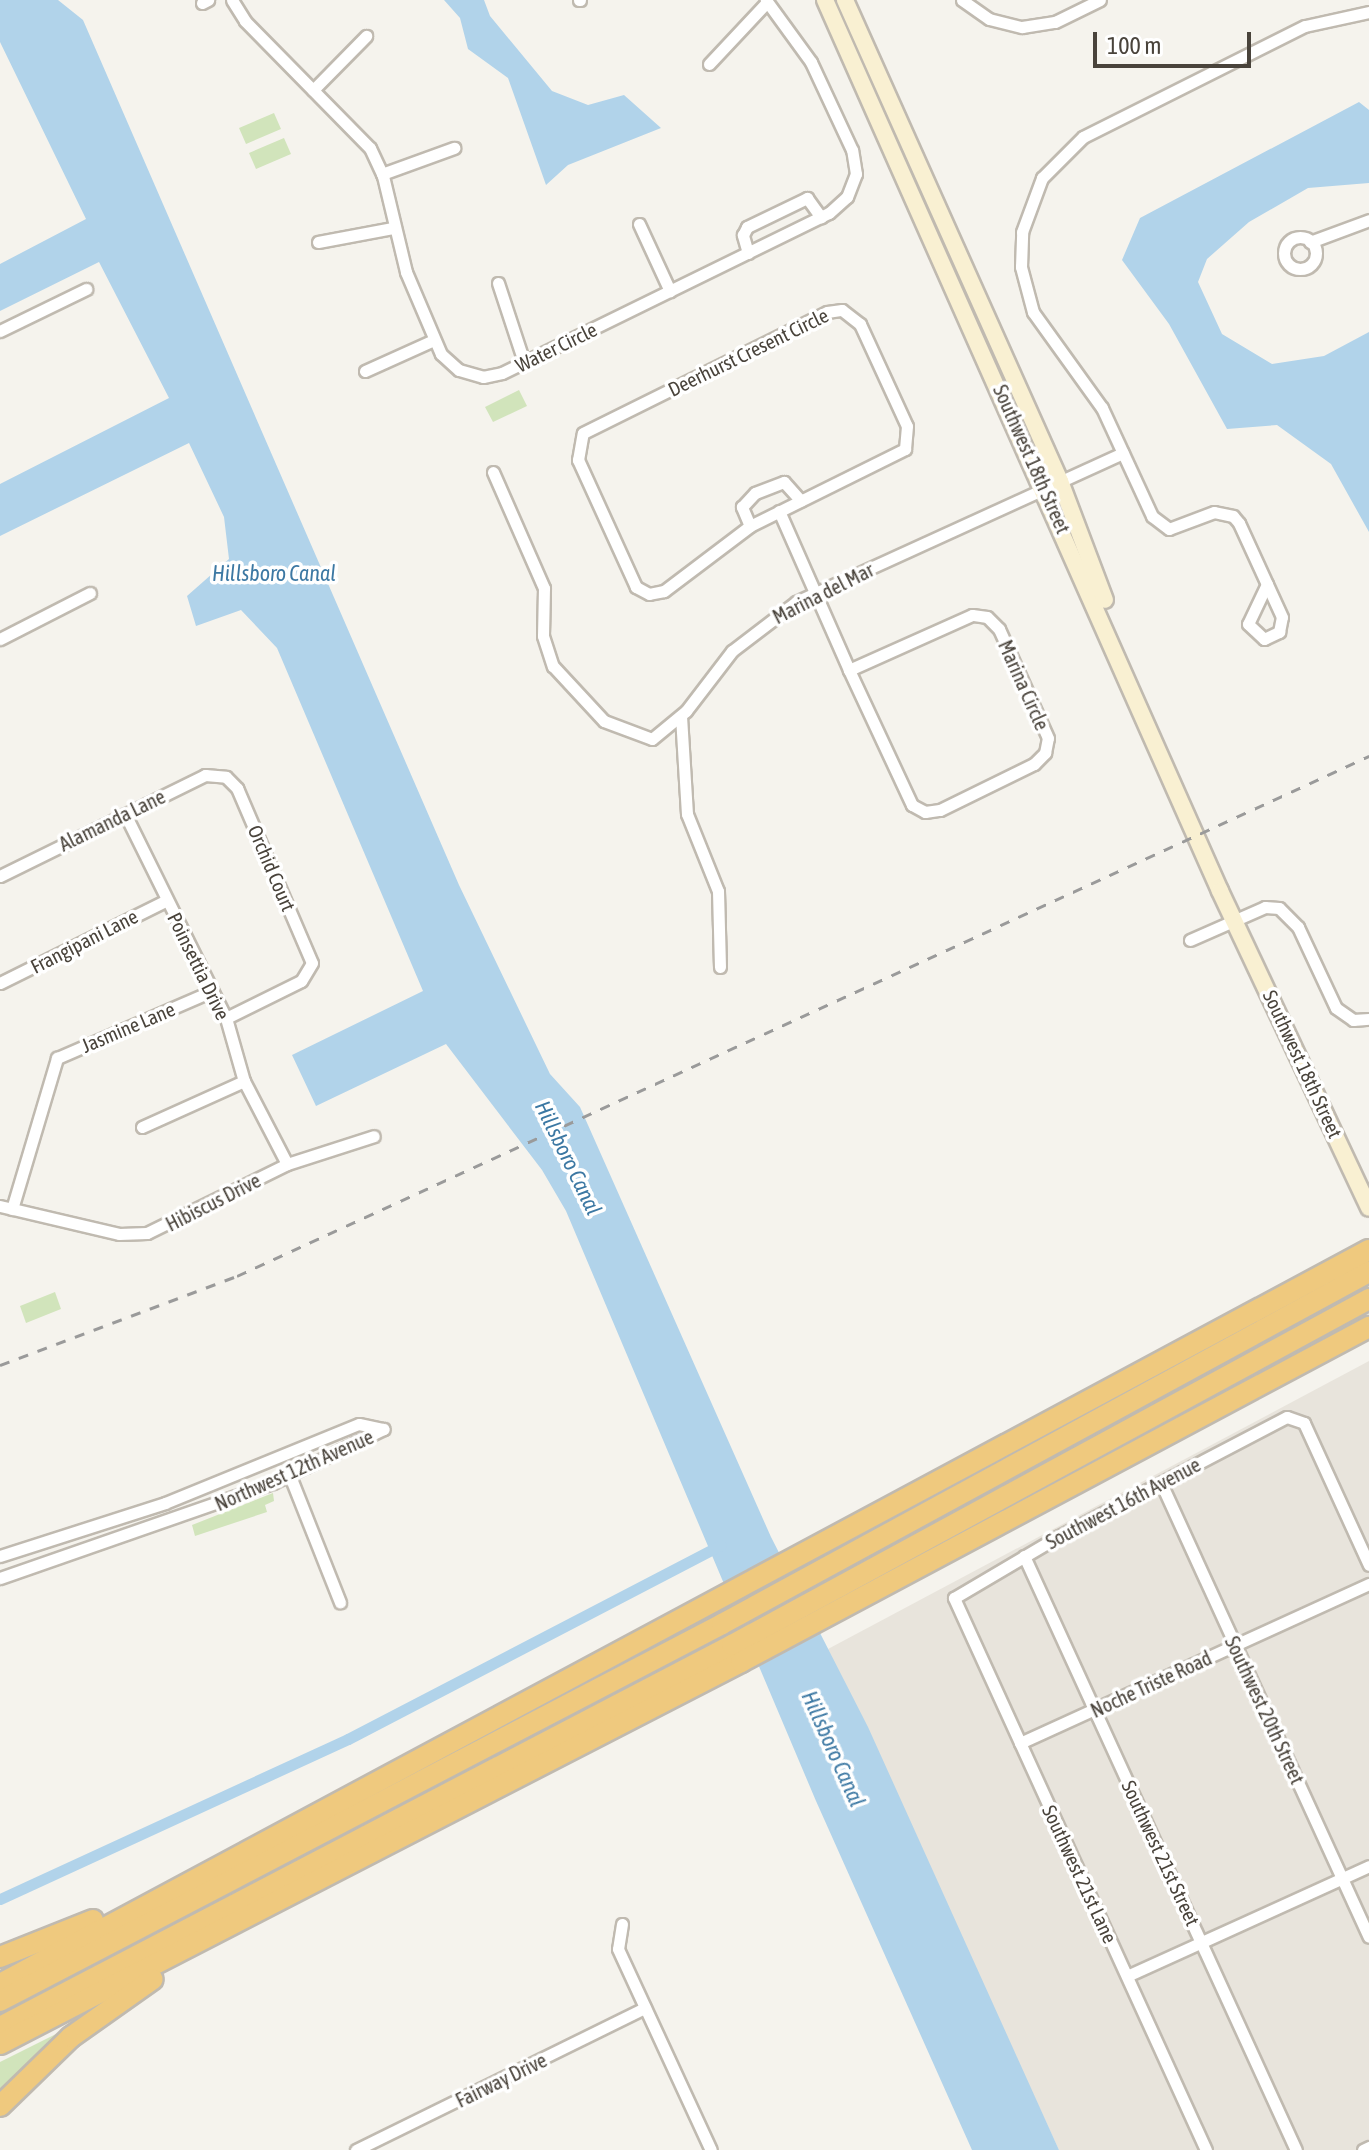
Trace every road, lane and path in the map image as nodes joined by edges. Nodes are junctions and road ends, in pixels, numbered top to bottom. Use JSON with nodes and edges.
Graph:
{"nodes":[{"id":1,"x":232,"y":0,"type":"edge"},
{"id":2,"x":825,"y":0,"type":"edge"},
{"id":3,"x":845,"y":0,"type":"edge"},
{"id":4,"x":962,"y":0,"type":"edge"},
{"id":5,"x":1100,"y":0,"type":"edge"},
{"id":6,"x":766,"y":1,"type":"edge"},
{"id":7,"x":1369,"y":12,"type":"edge"},
{"id":8,"x":366,"y":36,"type":"dead end"},
{"id":9,"x":709,"y":64,"type":"dead end"},
{"id":10,"x":313,"y":90,"type":"junction"},
{"id":11,"x":454,"y":148,"type":"dead end"},
{"id":12,"x":382,"y":174,"type":"junction"},
{"id":13,"x":821,"y":217,"type":"junction"},
{"id":14,"x":1369,"y":220,"type":"edge"},
{"id":15,"x":639,"y":224,"type":"dead end"},
{"id":16,"x":393,"y":228,"type":"junction"},
{"id":17,"x":318,"y":242,"type":"dead end"},
{"id":18,"x":1310,"y":242,"type":"dead end"},
{"id":19,"x":748,"y":253,"type":"junction"},
{"id":20,"x":498,"y":283,"type":"dead end"},
{"id":21,"x":86,"y":289,"type":"dead end"},
{"id":22,"x":670,"y":291,"type":"junction"},
{"id":23,"x":0,"y":331,"type":"edge"},
{"id":24,"x":434,"y":340,"type":"junction"},
{"id":25,"x":524,"y":362,"type":"junction"},
{"id":26,"x":365,"y":371,"type":"dead end"},
{"id":27,"x":1123,"y":453,"type":"junction"},
{"id":28,"x":493,"y":472,"type":"dead end"},
{"id":29,"x":1052,"y":484,"type":"junction"},
{"id":30,"x":801,"y":501,"type":"junction"},
{"id":31,"x":779,"y":511,"type":"junction"},
{"id":32,"x":750,"y":526,"type":"junction"},
{"id":33,"x":1267,"y":584,"type":"dead end"},
{"id":34,"x":816,"y":592,"type":"junction"},
{"id":35,"x":90,"y":593,"type":"dead end"},
{"id":36,"x":0,"y":639,"type":"edge"},
{"id":37,"x":849,"y":670,"type":"junction"},
{"id":38,"x":681,"y":716,"type":"junction"},
{"id":39,"x":226,"y":777,"type":"joint"},
{"id":40,"x":125,"y":814,"type":"junction"},
{"id":41,"x":0,"y":876,"type":"edge"},
{"id":42,"x":167,"y":900,"type":"junction"},
{"id":43,"x":1236,"y":919,"type":"junction"},
{"id":44,"x":1190,"y":940,"type":"dead end"},
{"id":45,"x":720,"y":967,"type":"dead end"},
{"id":46,"x":0,"y":983,"type":"edge"},
{"id":47,"x":212,"y":991,"type":"junction"},
{"id":48,"x":226,"y":1018,"type":"junction"},
{"id":49,"x":1369,"y":1019,"type":"edge"},
{"id":50,"x":244,"y":1081,"type":"junction"},
{"id":51,"x":142,"y":1127,"type":"dead end"},
{"id":52,"x":374,"y":1136,"type":"dead end"},
{"id":53,"x":287,"y":1164,"type":"junction"},
{"id":54,"x":6,"y":1208,"type":"edge"},
{"id":55,"x":1369,"y":1208,"type":"edge"},
{"id":56,"x":1369,"y":1250,"type":"edge"},
{"id":57,"x":1369,"y":1272,"type":"edge"},
{"id":58,"x":1369,"y":1299,"type":"edge"},
{"id":59,"x":1369,"y":1327,"type":"edge"},
{"id":60,"x":290,"y":1476,"type":"junction"},
{"id":61,"x":1161,"y":1483,"type":"junction"},
{"id":62,"x":0,"y":1556,"type":"edge"},
{"id":63,"x":1024,"y":1556,"type":"junction"},
{"id":64,"x":1369,"y":1565,"type":"edge"},
{"id":65,"x":809,"y":1566,"type":"junction"},
{"id":66,"x":0,"y":1578,"type":"edge"},
{"id":67,"x":1369,"y":1584,"type":"edge"},
{"id":68,"x":954,"y":1598,"type":"joint"},
{"id":69,"x":340,"y":1602,"type":"dead end"},
{"id":70,"x":827,"y":1605,"type":"junction"},
{"id":71,"x":718,"y":1615,"type":"junction"},
{"id":72,"x":1235,"y":1645,"type":"junction"},
{"id":73,"x":736,"y":1654,"type":"junction"},
{"id":74,"x":1095,"y":1709,"type":"junction"},
{"id":75,"x":1020,"y":1743,"type":"junction"},
{"id":76,"x":275,"y":1839,"type":"junction"},
{"id":77,"x":1369,"y":1866,"type":"edge"},
{"id":78,"x":1342,"y":1878,"type":"junction"},
{"id":79,"x":622,"y":1924,"type":"dead end"},
{"id":80,"x":1369,"y":1937,"type":"edge"},
{"id":81,"x":210,"y":1940,"type":"junction"},
{"id":82,"x":1201,"y":1942,"type":"junction"},
{"id":83,"x":0,"y":1957,"type":"edge"},
{"id":84,"x":1127,"y":1976,"type":"junction"},
{"id":85,"x":0,"y":1984,"type":"edge"},
{"id":86,"x":0,"y":2001,"type":"edge"},
{"id":87,"x":645,"y":2008,"type":"junction"},
{"id":88,"x":0,"y":2027,"type":"edge"},
{"id":89,"x":0,"y":2044,"type":"edge"},
{"id":90,"x":0,"y":2106,"type":"edge"},
{"id":91,"x":1369,"y":2147,"type":"edge"},
{"id":92,"x":356,"y":2150,"type":"edge"},
{"id":93,"x":711,"y":2150,"type":"edge"},
{"id":94,"x":1206,"y":2150,"type":"edge"},
{"id":95,"x":1296,"y":2150,"type":"edge"},
{"id":96,"x":1363,"y":2150,"type":"edge"}],
"edges":[{"from":1,"to":10,"type":"street","name":"Water Circle"},
{"from":2,"to":29,"type":"main road","name":"Southwest 18th Street"},
{"from":3,"to":29,"type":"main road","name":"Southwest 18th Street"},
{"from":4,"to":5,"type":"street"},
{"from":6,"to":9,"type":"street"},
{"from":6,"to":13,"type":"street","name":"Water Circle"},
{"from":7,"to":27,"type":"street"},
{"from":8,"to":10,"type":"street"},
{"from":10,"to":12,"type":"street","name":"Water Circle"},
{"from":11,"to":12,"type":"street"},
{"from":12,"to":16,"type":"street","name":"Water Circle"},
{"from":13,"to":19,"type":"street","name":"Water Circle"},
{"from":13,"to":19,"type":"street"},
{"from":14,"to":18,"type":"street"},
{"from":15,"to":22,"type":"street"},
{"from":16,"to":17,"type":"street"},
{"from":16,"to":24,"type":"street","name":"Water Circle"},
{"from":19,"to":22,"type":"street","name":"Water Circle"},
{"from":20,"to":25,"type":"street"},
{"from":21,"to":23,"type":"street"},
{"from":22,"to":25,"type":"street","name":"Water Circle"},
{"from":24,"to":25,"type":"street","name":"Water Circle"},
{"from":24,"to":26,"type":"street"},
{"from":27,"to":29,"type":"street","name":"Marina del Mar"},
{"from":27,"to":33,"type":"street"},
{"from":28,"to":38,"type":"street","name":"Marina del Mar"},
{"from":29,"to":34,"type":"street","name":"Marina del Mar"},
{"from":29,"to":43,"type":"main road","name":"Southwest 18th Street"},
{"from":30,"to":31,"type":"street","name":"Deerhurst Cresent Circle"},
{"from":30,"to":32,"type":"street"},
{"from":30,"to":32,"type":"street","name":"Deerhurst Cresent Circle"},
{"from":31,"to":32,"type":"street","name":"Deerhurst Cresent Circle"},
{"from":31,"to":34,"type":"street"},
{"from":34,"to":37,"type":"street"},
{"from":34,"to":38,"type":"street","name":"Marina del Mar"},
{"from":35,"to":36,"type":"street"},
{"from":37,"to":37,"type":"street","name":"Marina Circle"},
{"from":38,"to":45,"type":"street"},
{"from":39,"to":40,"type":"street","name":"Alamanda Lane"},
{"from":39,"to":48,"type":"street","name":"Orchid Court"},
{"from":40,"to":41,"type":"street","name":"Alamanda Lane"},
{"from":40,"to":42,"type":"street","name":"Poinsettia Drive"},
{"from":42,"to":46,"type":"street","name":"Frangipani Lane"},
{"from":42,"to":47,"type":"street","name":"Poinsettia Drive"},
{"from":43,"to":44,"type":"street"},
{"from":43,"to":49,"type":"street"},
{"from":43,"to":55,"type":"main road","name":"Southwest 18th Street"},
{"from":47,"to":48,"type":"street","name":"Poinsettia Drive"},
{"from":47,"to":54,"type":"street","name":"Jasmine Lane"},
{"from":48,"to":50,"type":"street","name":"Poinsettia Drive"},
{"from":50,"to":51,"type":"street"},
{"from":50,"to":53,"type":"street","name":"Poinsettia Drive"},
{"from":52,"to":53,"type":"street","name":"Hibiscus Drive"},
{"from":53,"to":54,"type":"street","name":"Hibiscus Drive"},
{"from":56,"to":65,"type":"highway"},
{"from":57,"to":65,"type":"highway"},
{"from":58,"to":70,"type":"highway"},
{"from":59,"to":70,"type":"highway"},
{"from":60,"to":62,"type":"street","name":"Northwest 12th Avenue"},
{"from":60,"to":66,"type":"street","name":"Northwest 12th Avenue"},
{"from":60,"to":69,"type":"street"},
{"from":61,"to":63,"type":"street","name":"Southwest 16th Avenue"},
{"from":61,"to":64,"type":"street","name":"Southwest 16th Avenue"},
{"from":61,"to":72,"type":"street","name":"Southwest 20th Street"},
{"from":63,"to":68,"type":"street","name":"Southwest 16th Avenue"},
{"from":63,"to":74,"type":"street","name":"Southwest 21st Street"},
{"from":65,"to":71,"type":"highway"},
{"from":67,"to":72,"type":"street","name":"Noche Triste Road"},
{"from":68,"to":75,"type":"street","name":"Southwest 21st Lane"},
{"from":70,"to":73,"type":"highway"},
{"from":71,"to":76,"type":"highway"},
{"from":71,"to":86,"type":"highway"},
{"from":72,"to":74,"type":"street","name":"Noche Triste Road"},
{"from":72,"to":78,"type":"street","name":"Southwest 20th Street"},
{"from":73,"to":81,"type":"highway"},
{"from":73,"to":88,"type":"highway"},
{"from":74,"to":75,"type":"street","name":"Noche Triste Road"},
{"from":74,"to":82,"type":"street","name":"Southwest 21st Street"},
{"from":75,"to":84,"type":"street","name":"Southwest 21st Lane"},
{"from":76,"to":83,"type":"highway"},
{"from":76,"to":85,"type":"highway"},
{"from":77,"to":78,"type":"street"},
{"from":78,"to":80,"type":"street","name":"Southwest 20th Street"},
{"from":78,"to":82,"type":"street"},
{"from":79,"to":87,"type":"street"},
{"from":81,"to":89,"type":"highway"},
{"from":81,"to":90,"type":"highway"},
{"from":82,"to":84,"type":"street"},
{"from":82,"to":95,"type":"street","name":"Southwest 21st Street"},
{"from":84,"to":94,"type":"street","name":"Southwest 21st Lane"},
{"from":87,"to":92,"type":"street","name":"Fairway Drive"},
{"from":87,"to":93,"type":"street"},
{"from":91,"to":96,"type":"street"}]}
